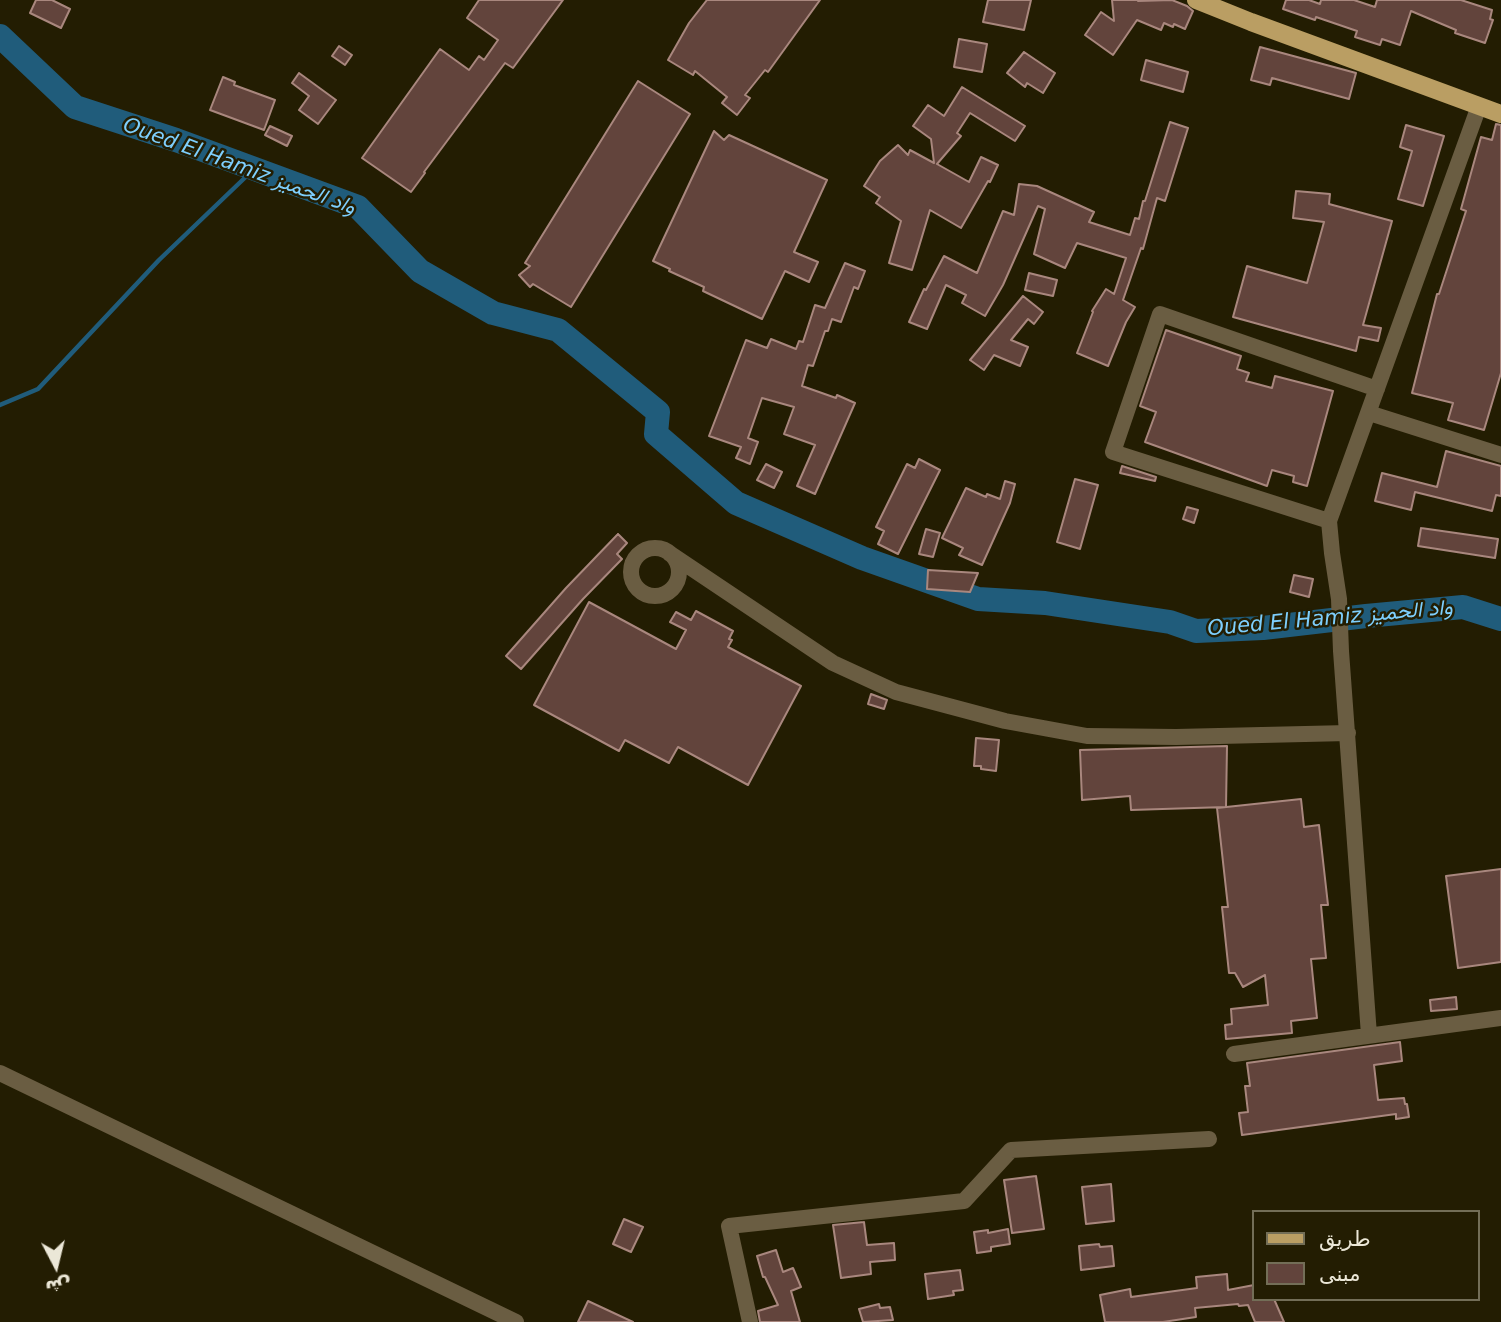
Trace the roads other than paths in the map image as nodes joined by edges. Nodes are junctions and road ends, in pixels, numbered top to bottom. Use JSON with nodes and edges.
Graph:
{"nodes":[{"id":1,"x":1196,"y":0,"type":"edge"},
{"id":2,"x":1479,"y":106,"type":"junction"},
{"id":3,"x":1501,"y":114,"type":"edge"},
{"id":4,"x":1377,"y":389,"type":"junction"},
{"id":5,"x":1369,"y":413,"type":"junction"},
{"id":6,"x":1501,"y":455,"type":"edge"},
{"id":7,"x":1329,"y":521,"type":"junction"},
{"id":8,"x":669,"y":553,"type":"dead end"},
{"id":9,"x":1348,"y":733,"type":"junction"},
{"id":10,"x":1501,"y":1018,"type":"edge"},
{"id":11,"x":1369,"y":1035,"type":"junction"},
{"id":12,"x":1234,"y":1054,"type":"dead end"},
{"id":13,"x":0,"y":1073,"type":"edge"},
{"id":14,"x":1209,"y":1139,"type":"dead end"},
{"id":15,"x":516,"y":1322,"type":"edge"},
{"id":16,"x":750,"y":1322,"type":"edge"}],
"edges":[{"from":1,"to":2,"type":"main road"},
{"from":2,"to":3,"type":"main road"},
{"from":2,"to":4,"type":"street"},
{"from":4,"to":5,"type":"street"},
{"from":4,"to":7,"type":"street"},
{"from":5,"to":6,"type":"street"},
{"from":5,"to":7,"type":"street"},
{"from":7,"to":9,"type":"street"},
{"from":8,"to":9,"type":"street"},
{"from":9,"to":11,"type":"street"},
{"from":10,"to":11,"type":"street"},
{"from":11,"to":12,"type":"street"},
{"from":13,"to":15,"type":"street"},
{"from":14,"to":16,"type":"street"}]}
